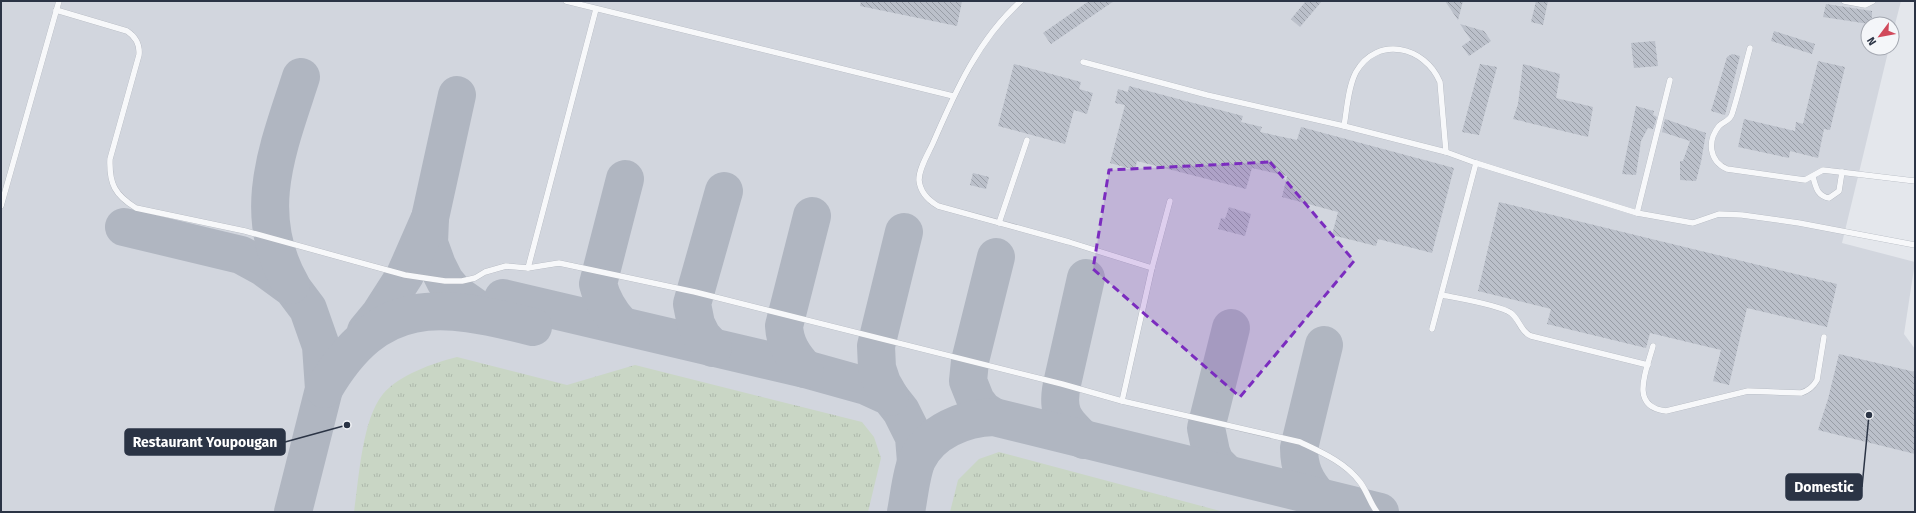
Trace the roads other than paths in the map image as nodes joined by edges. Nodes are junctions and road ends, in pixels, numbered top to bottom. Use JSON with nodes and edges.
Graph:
{"nodes":[{"id":1,"x":59,"y":1,"type":"edge"},
{"id":2,"x":566,"y":1,"type":"edge"},
{"id":3,"x":1021,"y":1,"type":"edge"},
{"id":4,"x":1844,"y":1,"type":"edge"},
{"id":5,"x":1873,"y":1,"type":"edge"},
{"id":6,"x":56,"y":10,"type":"junction"},
{"id":7,"x":596,"y":10,"type":"junction"},
{"id":8,"x":1750,"y":48,"type":"dead end"},
{"id":9,"x":1083,"y":62,"type":"dead end"},
{"id":10,"x":1670,"y":80,"type":"dead end"},
{"id":11,"x":953,"y":96,"type":"junction"},
{"id":12,"x":1344,"y":126,"type":"junction"},
{"id":13,"x":1027,"y":140,"type":"dead end"},
{"id":14,"x":1446,"y":152,"type":"junction"},
{"id":15,"x":1476,"y":163,"type":"junction"},
{"id":16,"x":1842,"y":172,"type":"junction"},
{"id":17,"x":1813,"y":177,"type":"junction"},
{"id":18,"x":1915,"y":181,"type":"edge"},
{"id":19,"x":1170,"y":201,"type":"dead end"},
{"id":20,"x":1,"y":206,"type":"edge"},
{"id":21,"x":1637,"y":213,"type":"junction"},
{"id":22,"x":999,"y":223,"type":"junction"},
{"id":23,"x":1915,"y":245,"type":"edge"},
{"id":24,"x":528,"y":268,"type":"junction"},
{"id":25,"x":1152,"y":268,"type":"junction"},
{"id":26,"x":1442,"y":294,"type":"junction"},
{"id":27,"x":1432,"y":329,"type":"dead end"},
{"id":28,"x":1824,"y":337,"type":"dead end"},
{"id":29,"x":1653,"y":346,"type":"dead end"},
{"id":30,"x":1648,"y":365,"type":"junction"},
{"id":31,"x":1122,"y":401,"type":"junction"},
{"id":32,"x":1377,"y":512,"type":"edge"}],
"edges":[{"from":1,"to":6,"type":"lane"},
{"from":2,"to":7,"type":"lane"},
{"from":3,"to":11,"type":"lane"},
{"from":4,"to":5,"type":"lane"},
{"from":6,"to":20,"type":"lane"},
{"from":6,"to":24,"type":"lane"},
{"from":7,"to":11,"type":"lane"},
{"from":7,"to":24,"type":"lane"},
{"from":8,"to":17,"type":"lane"},
{"from":9,"to":12,"type":"lane"},
{"from":10,"to":21,"type":"lane"},
{"from":11,"to":22,"type":"lane"},
{"from":12,"to":14,"type":"lane"},
{"from":12,"to":14,"type":"lane"},
{"from":13,"to":22,"type":"lane"},
{"from":14,"to":15,"type":"lane"},
{"from":15,"to":21,"type":"lane"},
{"from":15,"to":26,"type":"lane"},
{"from":16,"to":17,"type":"lane"},
{"from":16,"to":17,"type":"lane"},
{"from":16,"to":18,"type":"lane"},
{"from":19,"to":25,"type":"lane"},
{"from":21,"to":23,"type":"lane"},
{"from":22,"to":25,"type":"lane"},
{"from":24,"to":31,"type":"lane"},
{"from":25,"to":31,"type":"lane"},
{"from":26,"to":27,"type":"lane"},
{"from":26,"to":30,"type":"lane"},
{"from":28,"to":30,"type":"lane"},
{"from":29,"to":30,"type":"lane"},
{"from":31,"to":32,"type":"lane"}]}
